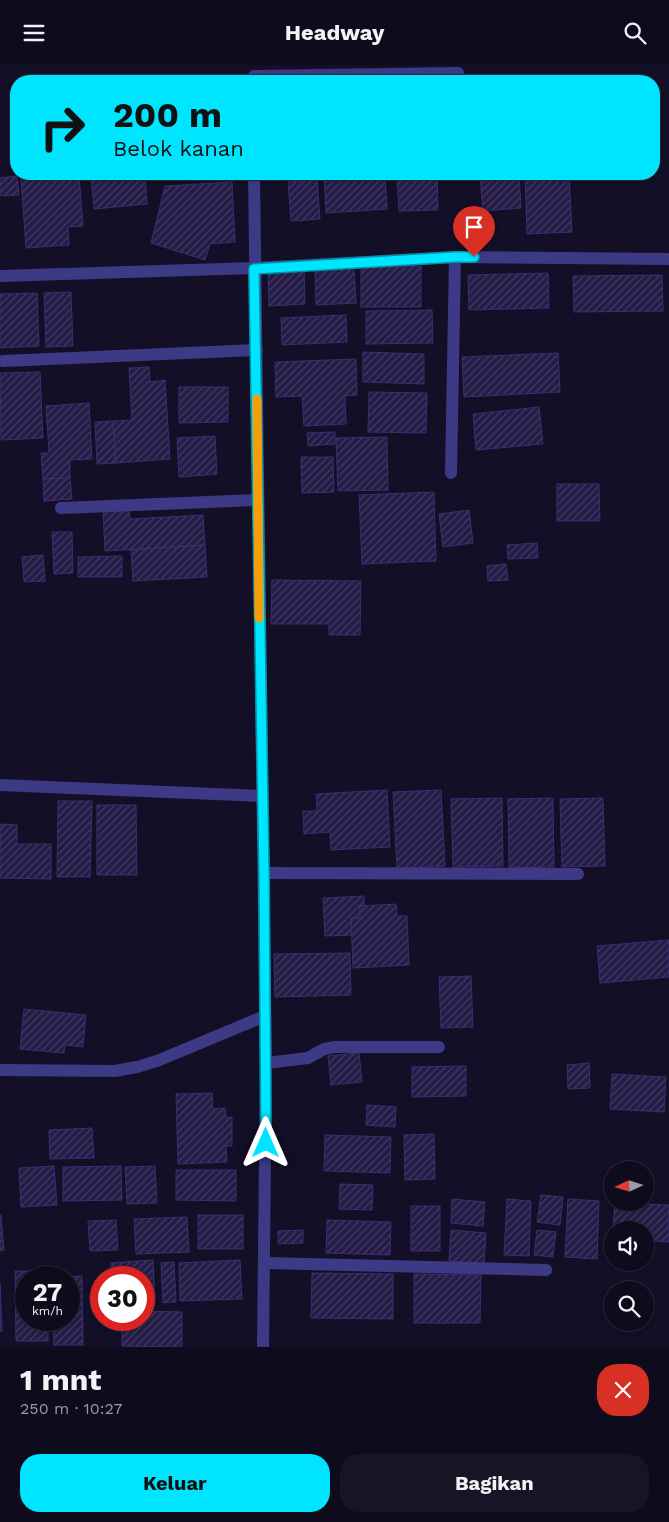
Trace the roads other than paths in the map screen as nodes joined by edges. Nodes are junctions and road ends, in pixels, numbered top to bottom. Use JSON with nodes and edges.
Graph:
{"nodes":[{"id":1,"x":458,"y":73,"type":"dead end"},
{"id":2,"x":254,"y":74,"type":"edge"},
{"id":3,"x":254,"y":180,"type":"edge"},
{"id":4,"x":455,"y":257,"type":"junction"},
{"id":5,"x":669,"y":259,"type":"edge"},
{"id":6,"x":254,"y":269,"type":"junction"},
{"id":7,"x":0,"y":276,"type":"edge"},
{"id":8,"x":257,"y":351,"type":"junction"},
{"id":9,"x":3,"y":361,"type":"dead end"},
{"id":10,"x":451,"y":473,"type":"dead end"},
{"id":11,"x":258,"y":500,"type":"junction"},
{"id":12,"x":61,"y":508,"type":"dead end"},
{"id":13,"x":0,"y":785,"type":"edge"},
{"id":14,"x":262,"y":796,"type":"junction"},
{"id":15,"x":264,"y":873,"type":"junction"},
{"id":16,"x":578,"y":874,"type":"dead end"},
{"id":17,"x":265,"y":1016,"type":"junction"},
{"id":18,"x":439,"y":1047,"type":"dead end"},
{"id":19,"x":266,"y":1059,"type":"junction"},
{"id":20,"x":0,"y":1069,"type":"edge"},
{"id":21,"x":265,"y":1263,"type":"junction"},
{"id":22,"x":546,"y":1270,"type":"dead end"},
{"id":23,"x":263,"y":1347,"type":"edge"}],
"edges":[{"from":1,"to":2,"type":"street"},
{"from":3,"to":6,"type":"street"},
{"from":4,"to":5,"type":"street"},
{"from":4,"to":6,"type":"street"},
{"from":4,"to":10,"type":"street"},
{"from":6,"to":7,"type":"street"},
{"from":6,"to":8,"type":"street"},
{"from":8,"to":9,"type":"street"},
{"from":8,"to":11,"type":"street"},
{"from":11,"to":12,"type":"street"},
{"from":11,"to":14,"type":"street"},
{"from":13,"to":14,"type":"street"},
{"from":14,"to":15,"type":"street"},
{"from":15,"to":16,"type":"street"},
{"from":15,"to":17,"type":"street"},
{"from":17,"to":19,"type":"street"},
{"from":17,"to":20,"type":"street"},
{"from":18,"to":19,"type":"street"},
{"from":19,"to":21,"type":"street"},
{"from":21,"to":22,"type":"street"},
{"from":21,"to":23,"type":"street"}]}
